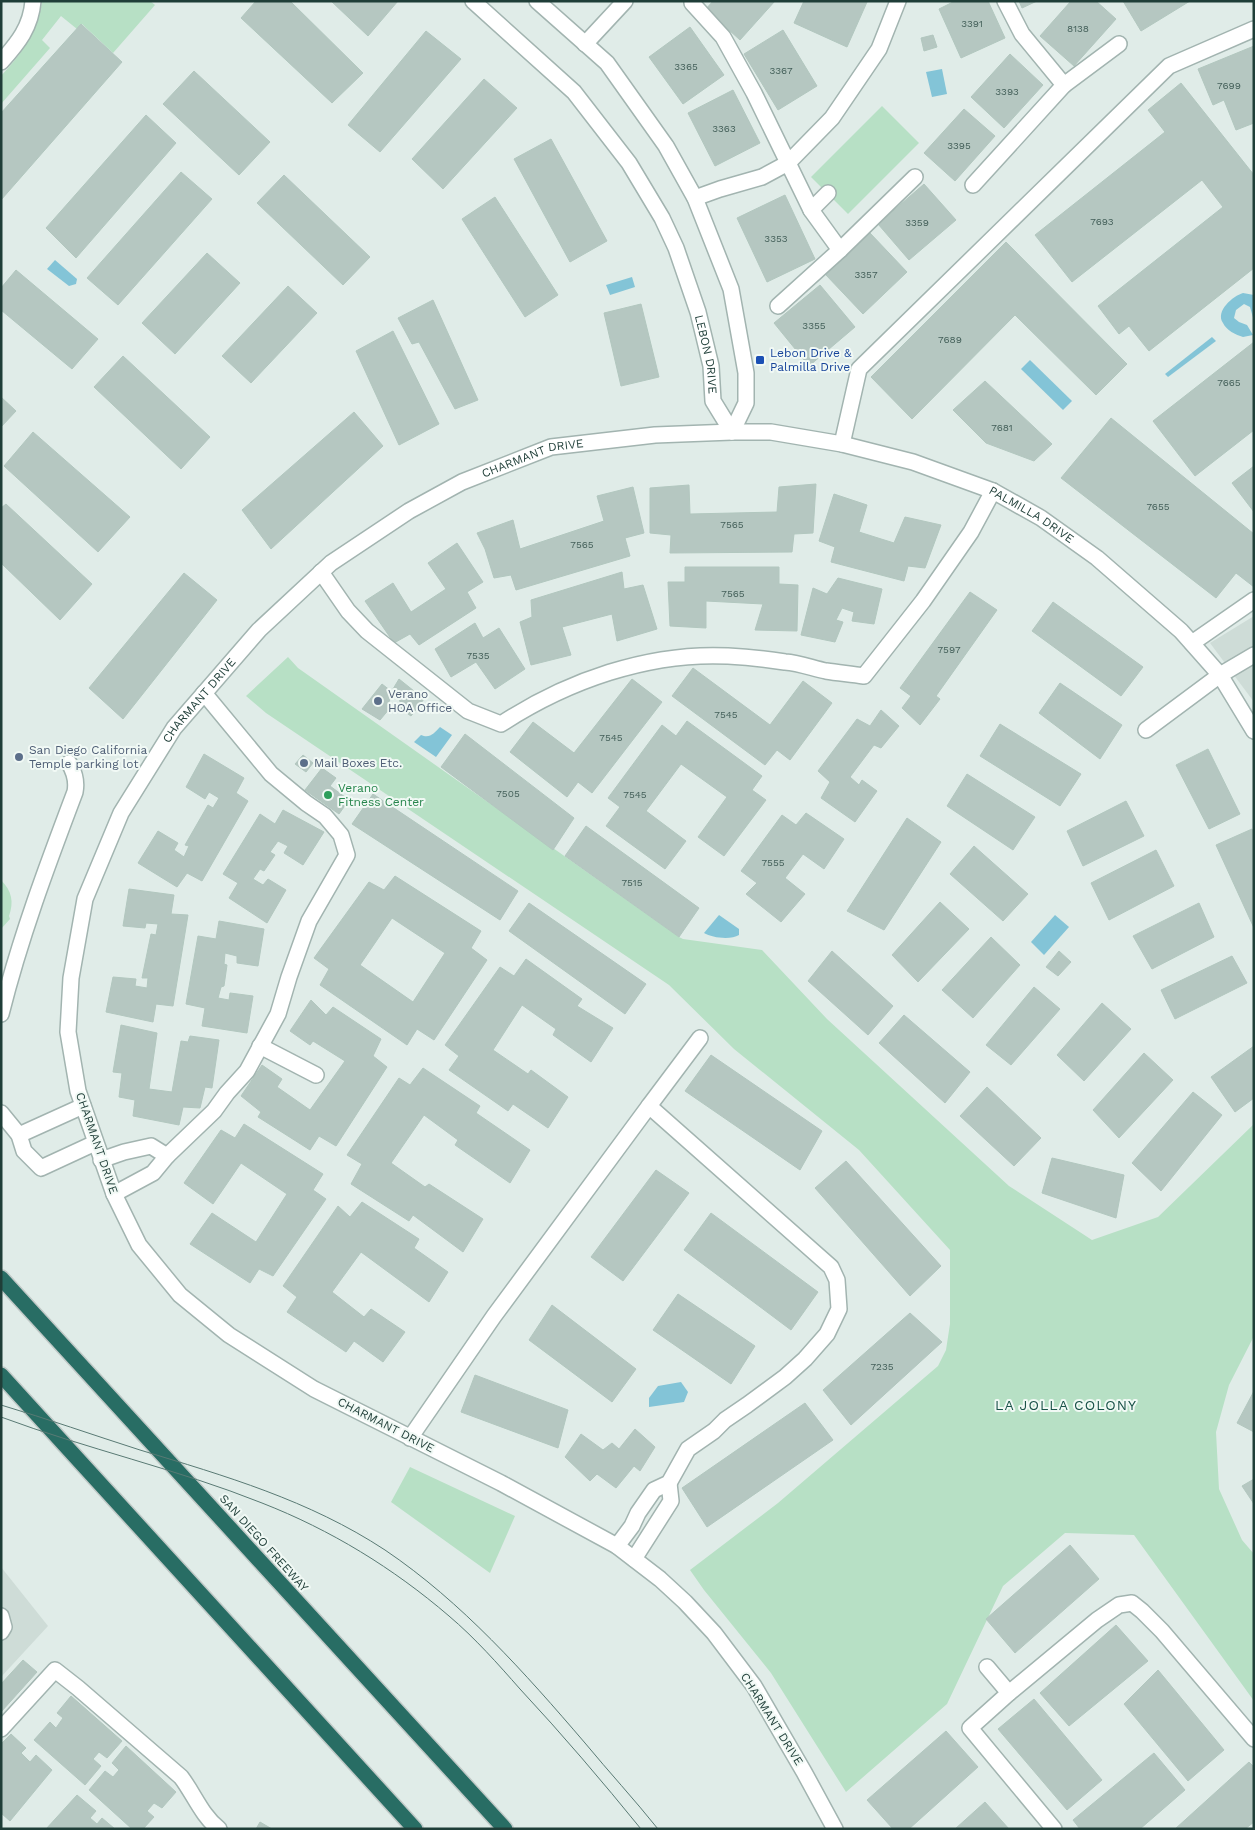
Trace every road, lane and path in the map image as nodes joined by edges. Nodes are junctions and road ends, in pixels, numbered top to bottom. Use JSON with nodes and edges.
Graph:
{"nodes":[{"id":1,"x":33,"y":1,"type":"edge"},
{"id":2,"x":473,"y":1,"type":"edge"},
{"id":3,"x":537,"y":1,"type":"edge"},
{"id":4,"x":624,"y":1,"type":"edge"},
{"id":5,"x":694,"y":1,"type":"edge"},
{"id":6,"x":898,"y":1,"type":"edge"},
{"id":7,"x":1005,"y":1,"type":"edge"},
{"id":8,"x":1254,"y":29,"type":"edge"},
{"id":9,"x":585,"y":44,"type":"junction"},
{"id":10,"x":1119,"y":44,"type":"dead end"},
{"id":11,"x":1,"y":62,"type":"edge"},
{"id":12,"x":1064,"y":85,"type":"junction"},
{"id":13,"x":788,"y":163,"type":"junction"},
{"id":14,"x":915,"y":178,"type":"dead end"},
{"id":15,"x":973,"y":185,"type":"dead end"},
{"id":16,"x":828,"y":193,"type":"dead end"},
{"id":17,"x":695,"y":198,"type":"junction"},
{"id":18,"x":811,"y":210,"type":"junction"},
{"id":19,"x":840,"y":250,"type":"junction"},
{"id":20,"x":778,"y":306,"type":"dead end"},
{"id":21,"x":732,"y":432,"type":"junction"},
{"id":22,"x":842,"y":444,"type":"junction"},
{"id":23,"x":993,"y":491,"type":"junction"},
{"id":24,"x":321,"y":572,"type":"junction"},
{"id":25,"x":1254,"y":600,"type":"edge"},
{"id":26,"x":1192,"y":643,"type":"junction"},
{"id":27,"x":1254,"y":655,"type":"edge"},
{"id":28,"x":1220,"y":675,"type":"junction"},
{"id":29,"x":204,"y":693,"type":"junction"},
{"id":30,"x":1146,"y":730,"type":"dead end"},
{"id":31,"x":1254,"y":732,"type":"edge"},
{"id":32,"x":69,"y":763,"type":"dead end"},
{"id":33,"x":1,"y":1014,"type":"edge"},
{"id":34,"x":700,"y":1038,"type":"dead end"},
{"id":35,"x":260,"y":1046,"type":"junction"},
{"id":36,"x":316,"y":1075,"type":"dead end"},
{"id":37,"x":83,"y":1106,"type":"junction"},
{"id":38,"x":649,"y":1106,"type":"junction"},
{"id":39,"x":1,"y":1113,"type":"edge"},
{"id":40,"x":19,"y":1135,"type":"junction"},
{"id":41,"x":95,"y":1144,"type":"junction"},
{"id":42,"x":167,"y":1156,"type":"junction"},
{"id":43,"x":101,"y":1160,"type":"junction"},
{"id":44,"x":114,"y":1194,"type":"junction"},
{"id":45,"x":1,"y":1278,"type":"edge"},
{"id":46,"x":1,"y":1376,"type":"edge"},
{"id":47,"x":1,"y":1381,"type":"edge"},
{"id":48,"x":32,"y":1408,"type":"junction"},
{"id":49,"x":410,"y":1438,"type":"junction"},
{"id":50,"x":668,"y":1483,"type":"junction"},
{"id":51,"x":617,"y":1546,"type":"junction"},
{"id":52,"x":634,"y":1559,"type":"junction"},
{"id":53,"x":1,"y":1616,"type":"edge"},
{"id":54,"x":1,"y":1632,"type":"edge"},
{"id":55,"x":987,"y":1667,"type":"dead end"},
{"id":56,"x":1009,"y":1693,"type":"junction"},
{"id":57,"x":1,"y":1729,"type":"edge"},
{"id":58,"x":1254,"y":1739,"type":"edge"},
{"id":59,"x":210,"y":1826,"type":"edge"},
{"id":60,"x":415,"y":1829,"type":"edge"},
{"id":61,"x":505,"y":1829,"type":"edge"},
{"id":62,"x":835,"y":1829,"type":"edge"},
{"id":63,"x":1054,"y":1829,"type":"edge"}],
"edges":[{"from":1,"to":11,"type":"street"},
{"from":2,"to":21,"type":"street","name":"LEBON DRIVE"},
{"from":3,"to":9,"type":"street"},
{"from":4,"to":9,"type":"street"},
{"from":5,"to":13,"type":"street"},
{"from":6,"to":13,"type":"street"},
{"from":7,"to":12,"type":"street"},
{"from":8,"to":22,"type":"street"},
{"from":9,"to":17,"type":"street"},
{"from":10,"to":12,"type":"street"},
{"from":12,"to":15,"type":"street"},
{"from":13,"to":17,"type":"street"},
{"from":13,"to":18,"type":"street"},
{"from":14,"to":19,"type":"street"},
{"from":16,"to":18,"type":"street"},
{"from":17,"to":21,"type":"street"},
{"from":18,"to":19,"type":"street"},
{"from":19,"to":20,"type":"street"},
{"from":21,"to":22,"type":"street","name":"PALMILLA DRIVE"},
{"from":21,"to":24,"type":"street","name":"CHARMANT DRIVE"},
{"from":22,"to":23,"type":"street","name":"PALMILLA DRIVE"},
{"from":23,"to":24,"type":"street"},
{"from":23,"to":26,"type":"street","name":"PALMILLA DRIVE"},
{"from":24,"to":29,"type":"street","name":"CHARMANT DRIVE"},
{"from":25,"to":26,"type":"street"},
{"from":26,"to":28,"type":"street","name":"PALMILLA DRIVE"},
{"from":27,"to":28,"type":"street"},
{"from":28,"to":30,"type":"street"},
{"from":28,"to":31,"type":"street","name":"PALMILLA DRIVE"},
{"from":29,"to":35,"type":"street"},
{"from":29,"to":37,"type":"street","name":"CHARMANT DRIVE"},
{"from":32,"to":33,"type":"street"},
{"from":34,"to":38,"type":"street"},
{"from":35,"to":36,"type":"street"},
{"from":35,"to":42,"type":"street"},
{"from":37,"to":40,"type":"street"},
{"from":37,"to":41,"type":"street","name":"CHARMANT DRIVE"},
{"from":38,"to":49,"type":"street"},
{"from":38,"to":50,"type":"street"},
{"from":39,"to":40,"type":"street"},
{"from":40,"to":41,"type":"street"},
{"from":41,"to":43,"type":"street","name":"CHARMANT DRIVE"},
{"from":42,"to":43,"type":"street"},
{"from":42,"to":44,"type":"street"},
{"from":43,"to":44,"type":"street","name":"CHARMANT DRIVE"},
{"from":44,"to":49,"type":"street","name":"CHARMANT DRIVE"},
{"from":45,"to":61,"type":"highway","name":"SAN DIEGO FREEWAY"},
{"from":46,"to":48,"type":"highway"},
{"from":47,"to":48,"type":"highway"},
{"from":48,"to":60,"type":"highway"},
{"from":49,"to":51,"type":"street","name":"CHARMANT DRIVE"},
{"from":50,"to":51,"type":"street"},
{"from":50,"to":52,"type":"street"},
{"from":51,"to":52,"type":"street","name":"CHARMANT DRIVE"},
{"from":52,"to":62,"type":"street","name":"CHARMANT DRIVE"},
{"from":53,"to":54,"type":"street"},
{"from":55,"to":56,"type":"street"},
{"from":56,"to":58,"type":"street"},
{"from":56,"to":63,"type":"street"},
{"from":57,"to":59,"type":"street"}]}
